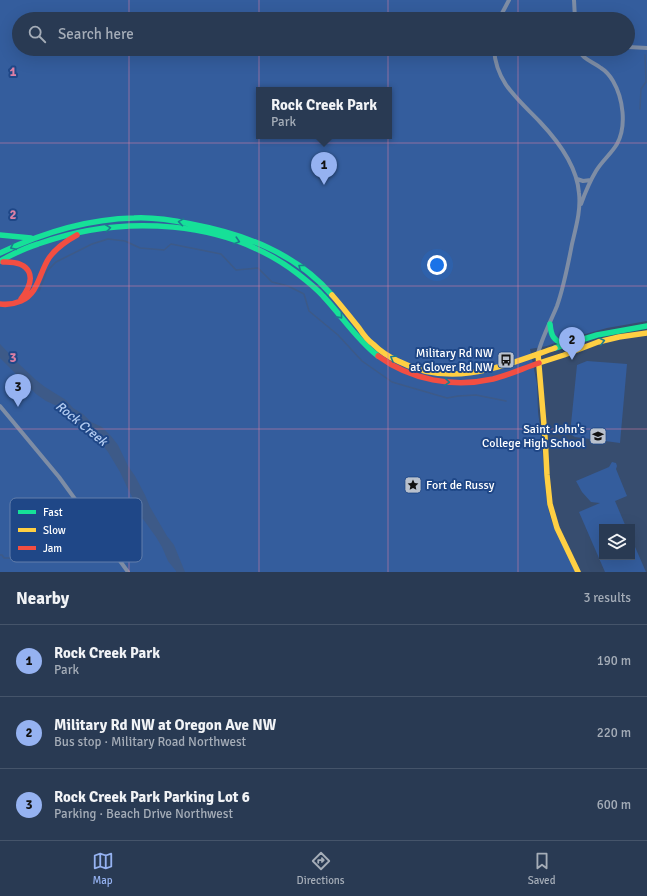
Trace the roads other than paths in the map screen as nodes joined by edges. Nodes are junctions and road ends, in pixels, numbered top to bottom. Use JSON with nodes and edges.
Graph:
{"nodes":[{"id":1,"x":509,"y":0,"type":"edge"},
{"id":2,"x":574,"y":0,"type":"edge"},
{"id":3,"x":503,"y":12,"type":"edge"},
{"id":4,"x":574,"y":12,"type":"edge"},
{"id":5,"x":635,"y":47,"type":"edge"},
{"id":6,"x":647,"y":48,"type":"edge"},
{"id":7,"x":495,"y":56,"type":"edge"},
{"id":8,"x":582,"y":56,"type":"edge"},
{"id":9,"x":576,"y":179,"type":"junction"},
{"id":10,"x":591,"y":180,"type":"junction"},
{"id":11,"x":579,"y":210,"type":"junction"},
{"id":12,"x":86,"y":231,"type":"junction"},
{"id":13,"x":0,"y":235,"type":"edge"},
{"id":14,"x":42,"y":235,"type":"junction"},
{"id":15,"x":0,"y":253,"type":"edge"},
{"id":16,"x":0,"y":262,"type":"edge"},
{"id":17,"x":18,"y":302,"type":"junction"},
{"id":18,"x":0,"y":304,"type":"edge"},
{"id":19,"x":550,"y":324,"type":"junction"},
{"id":20,"x":647,"y":326,"type":"edge"},
{"id":21,"x":647,"y":333,"type":"edge"},
{"id":22,"x":567,"y":344,"type":"junction"},
{"id":23,"x":538,"y":354,"type":"junction"},
{"id":24,"x":539,"y":363,"type":"junction"},
{"id":25,"x":0,"y":406,"type":"edge"},
{"id":26,"x":74,"y":498,"type":"edge"},
{"id":27,"x":121,"y":562,"type":"edge"},
{"id":28,"x":128,"y":572,"type":"edge"},
{"id":29,"x":578,"y":572,"type":"edge"}],
"edges":[{"from":1,"to":3,"type":"street"},
{"from":2,"to":4,"type":"street"},
{"from":5,"to":6,"type":"street"},
{"from":7,"to":9,"type":"street"},
{"from":8,"to":10,"type":"street"},
{"from":9,"to":10,"type":"street"},
{"from":9,"to":11,"type":"street"},
{"from":10,"to":11,"type":"street"},
{"from":11,"to":19,"type":"street"},
{"from":12,"to":16,"type":"main road"},
{"from":12,"to":17,"type":"main road"},
{"from":12,"to":24,"type":"main road","one_way":true},
{"from":13,"to":14,"type":"main road"},
{"from":14,"to":15,"type":"main road","one_way":true},
{"from":23,"to":14,"type":"main road","one_way":true},
{"from":16,"to":17,"type":"main road"},
{"from":17,"to":18,"type":"main road"},
{"from":19,"to":22,"type":"main road"},
{"from":19,"to":23,"type":"street"},
{"from":20,"to":22,"type":"main road"},
{"from":24,"to":21,"type":"main road","one_way":true},
{"from":22,"to":23,"type":"main road"},
{"from":23,"to":24,"type":"main road"},
{"from":24,"to":29,"type":"main road"},
{"from":25,"to":26,"type":"street"},
{"from":27,"to":28,"type":"street"}]}
